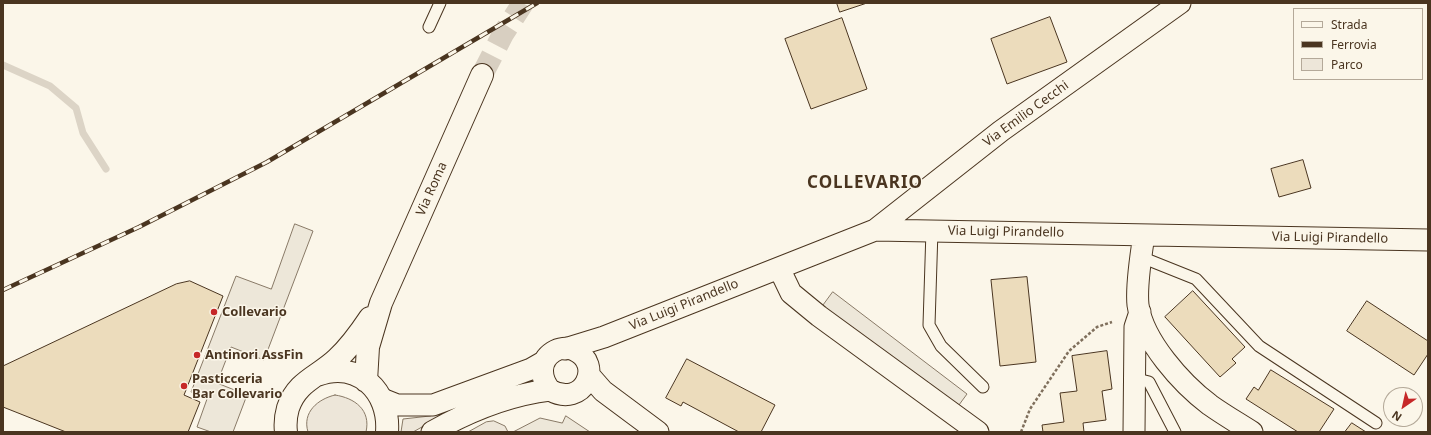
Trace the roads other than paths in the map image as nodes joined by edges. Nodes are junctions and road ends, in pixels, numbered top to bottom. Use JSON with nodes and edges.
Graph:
{"nodes":[{"id":1,"x":440,"y":3,"type":"edge"},
{"id":2,"x":1180,"y":3,"type":"edge"},
{"id":3,"x":430,"y":27,"type":"dead end"},
{"id":4,"x":482,"y":75,"type":"tunnel mouth"},
{"id":5,"x":875,"y":230,"type":"junction"},
{"id":6,"x":932,"y":230,"type":"junction"},
{"id":7,"x":1144,"y":234,"type":"junction"},
{"id":8,"x":1428,"y":240,"type":"edge"},
{"id":9,"x":1141,"y":257,"type":"junction"},
{"id":10,"x":778,"y":268,"type":"junction"},
{"id":11,"x":381,"y":302,"type":"junction"},
{"id":12,"x":1140,"y":312,"type":"junction"},
{"id":13,"x":604,"y":337,"type":"junction"},
{"id":14,"x":564,"y":348,"type":"junction"},
{"id":15,"x":545,"y":361,"type":"junction"},
{"id":16,"x":588,"y":370,"type":"junction"},
{"id":17,"x":312,"y":377,"type":"junction"},
{"id":18,"x":1133,"y":378,"type":"junction"},
{"id":19,"x":366,"y":380,"type":"junction"},
{"id":20,"x":984,"y":387,"type":"dead end"},
{"id":21,"x":550,"y":390,"type":"junction"},
{"id":22,"x":573,"y":394,"type":"junction"},
{"id":23,"x":382,"y":399,"type":"junction"},
{"id":24,"x":627,"y":411,"type":"junction"},
{"id":25,"x":1376,"y":423,"type":"dead end"},
{"id":26,"x":286,"y":431,"type":"edge"},
{"id":27,"x":387,"y":432,"type":"edge"},
{"id":28,"x":432,"y":432,"type":"edge"},
{"id":29,"x":658,"y":432,"type":"edge"},
{"id":30,"x":978,"y":432,"type":"edge"},
{"id":31,"x":1134,"y":432,"type":"edge"},
{"id":32,"x":1175,"y":432,"type":"edge"},
{"id":33,"x":1252,"y":432,"type":"edge"}],
"edges":[{"from":1,"to":3,"type":"lane"},
{"from":2,"to":5,"type":"street","name":"Via Emilio Cecchi"},
{"from":4,"to":11,"type":"main road","name":"Via Roma"},
{"from":5,"to":6,"type":"street","name":"Via Luigi Pirandello"},
{"from":5,"to":10,"type":"street","name":"Via Luigi Pirandello"},
{"from":6,"to":7,"type":"street","name":"Via Luigi Pirandello"},
{"from":6,"to":20,"type":"lane"},
{"from":7,"to":8,"type":"street","name":"Via Luigi Pirandello"},
{"from":7,"to":9,"type":"street"},
{"from":9,"to":12,"type":"street"},
{"from":9,"to":25,"type":"lane"},
{"from":10,"to":13,"type":"street","name":"Via Luigi Pirandello"},
{"from":10,"to":30,"type":"street"},
{"from":11,"to":17,"type":"main road","name":"Via Roma"},
{"from":11,"to":19,"type":"main road","name":"Via Roma"},
{"from":12,"to":18,"type":"street"},
{"from":12,"to":33,"type":"street"},
{"from":13,"to":14,"type":"street","name":"Via Luigi Pirandello"},
{"from":13,"to":16,"type":"street"},
{"from":14,"to":15,"type":"street"},
{"from":14,"to":16,"type":"street"},
{"from":15,"to":21,"type":"street"},
{"from":15,"to":23,"type":"street"},
{"from":16,"to":22,"type":"street"},
{"from":16,"to":24,"type":"street"},
{"from":17,"to":19,"type":"main road","name":"Via Roma"},
{"from":17,"to":26,"type":"main road","name":"Via Roma"},
{"from":18,"to":31,"type":"street"},
{"from":18,"to":32,"type":"lane"},
{"from":19,"to":23,"type":"main road","name":"Via Roma"},
{"from":21,"to":22,"type":"street"},
{"from":21,"to":28,"type":"street"},
{"from":22,"to":24,"type":"street"},
{"from":23,"to":27,"type":"main road","name":"Via Roma"},
{"from":24,"to":29,"type":"street"}]}
